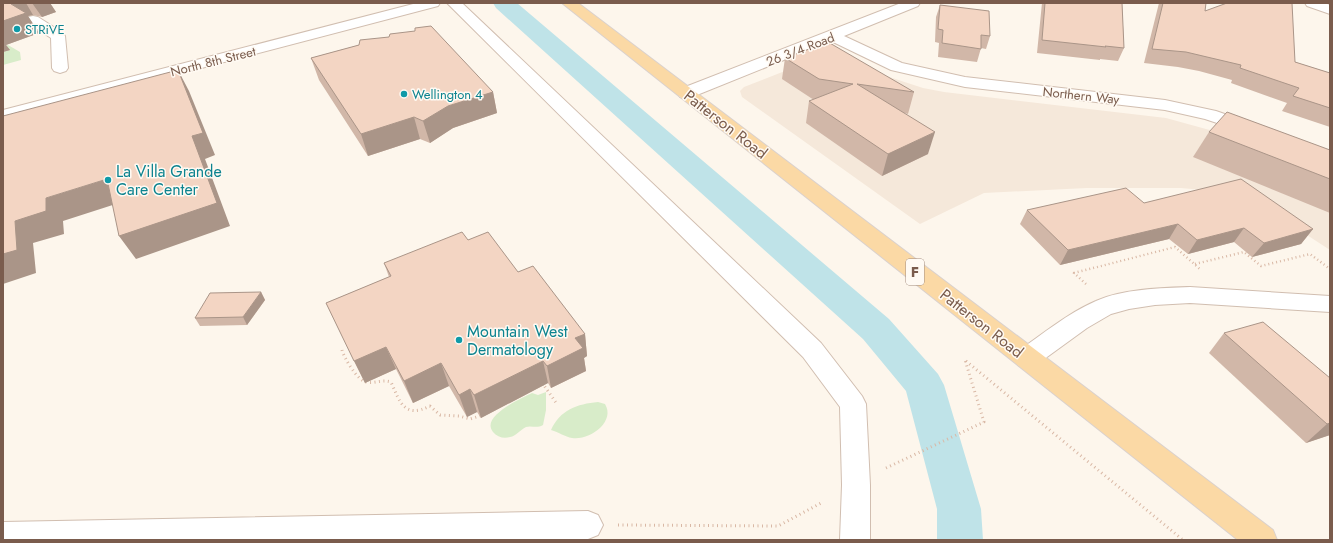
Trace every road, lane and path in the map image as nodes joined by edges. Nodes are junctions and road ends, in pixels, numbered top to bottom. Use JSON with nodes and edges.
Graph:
{"nodes":[{"id":1,"x":433,"y":3,"type":"edge"},
{"id":2,"x":454,"y":3,"type":"edge"},
{"id":3,"x":569,"y":3,"type":"edge"},
{"id":4,"x":913,"y":3,"type":"edge"},
{"id":5,"x":1312,"y":3,"type":"edge"},
{"id":6,"x":1330,"y":10,"type":"edge"},
{"id":7,"x":33,"y":20,"type":"dead end"},
{"id":8,"x":832,"y":36,"type":"junction"},
{"id":9,"x":60,"y":68,"type":"dead end"},
{"id":10,"x":686,"y":93,"type":"junction"},
{"id":11,"x":3,"y":115,"type":"edge"},
{"id":12,"x":1263,"y":133,"type":"edge"},
{"id":13,"x":1195,"y":264,"type":"junction"},
{"id":14,"x":1330,"y":269,"type":"edge"},
{"id":15,"x":1203,"y":271,"type":"dead end"},
{"id":16,"x":1086,"y":284,"type":"dead end"},
{"id":17,"x":1330,"y":304,"type":"edge"},
{"id":18,"x":342,"y":350,"type":"edge"},
{"id":19,"x":1027,"y":358,"type":"junction"},
{"id":20,"x":537,"y":388,"type":"edge"},
{"id":21,"x":557,"y":404,"type":"dead end"},
{"id":22,"x":490,"y":412,"type":"dead end"},
{"id":23,"x":856,"y":484,"type":"junction"},
{"id":24,"x":588,"y":525,"type":"joint"},
{"id":25,"x":3,"y":536,"type":"edge"},
{"id":26,"x":309,"y":536,"type":"edge"},
{"id":27,"x":855,"y":540,"type":"edge"},
{"id":28,"x":1183,"y":540,"type":"edge"},
{"id":29,"x":1262,"y":540,"type":"edge"}],
"edges":[{"from":1,"to":11,"type":"street","name":"North 8th Street"},
{"from":2,"to":23,"type":"street"},
{"from":3,"to":10,"type":"main road","name":"Patterson Road","number":"F"},
{"from":4,"to":8,"type":"street","name":"26 3/4 Road"},
{"from":5,"to":6,"type":"street"},
{"from":7,"to":9,"type":"street"},
{"from":8,"to":10,"type":"street","name":"26 3/4 Road"},
{"from":8,"to":12,"type":"street","name":"Northern Way"},
{"from":10,"to":19,"type":"main road","name":"Patterson Road","number":"F"},
{"from":13,"to":14,"type":"path"},
{"from":13,"to":15,"type":"path"},
{"from":13,"to":16,"type":"path"},
{"from":17,"to":19,"type":"street"},
{"from":18,"to":22,"type":"path"},
{"from":19,"to":29,"type":"main road","name":"Patterson Road","number":"F"},
{"from":20,"to":21,"type":"path"},
{"from":23,"to":24,"type":"path"},
{"from":23,"to":27,"type":"street"},
{"from":23,"to":28,"type":"path"},
{"from":24,"to":26,"type":"street"},
{"from":25,"to":26,"type":"street"}]}
